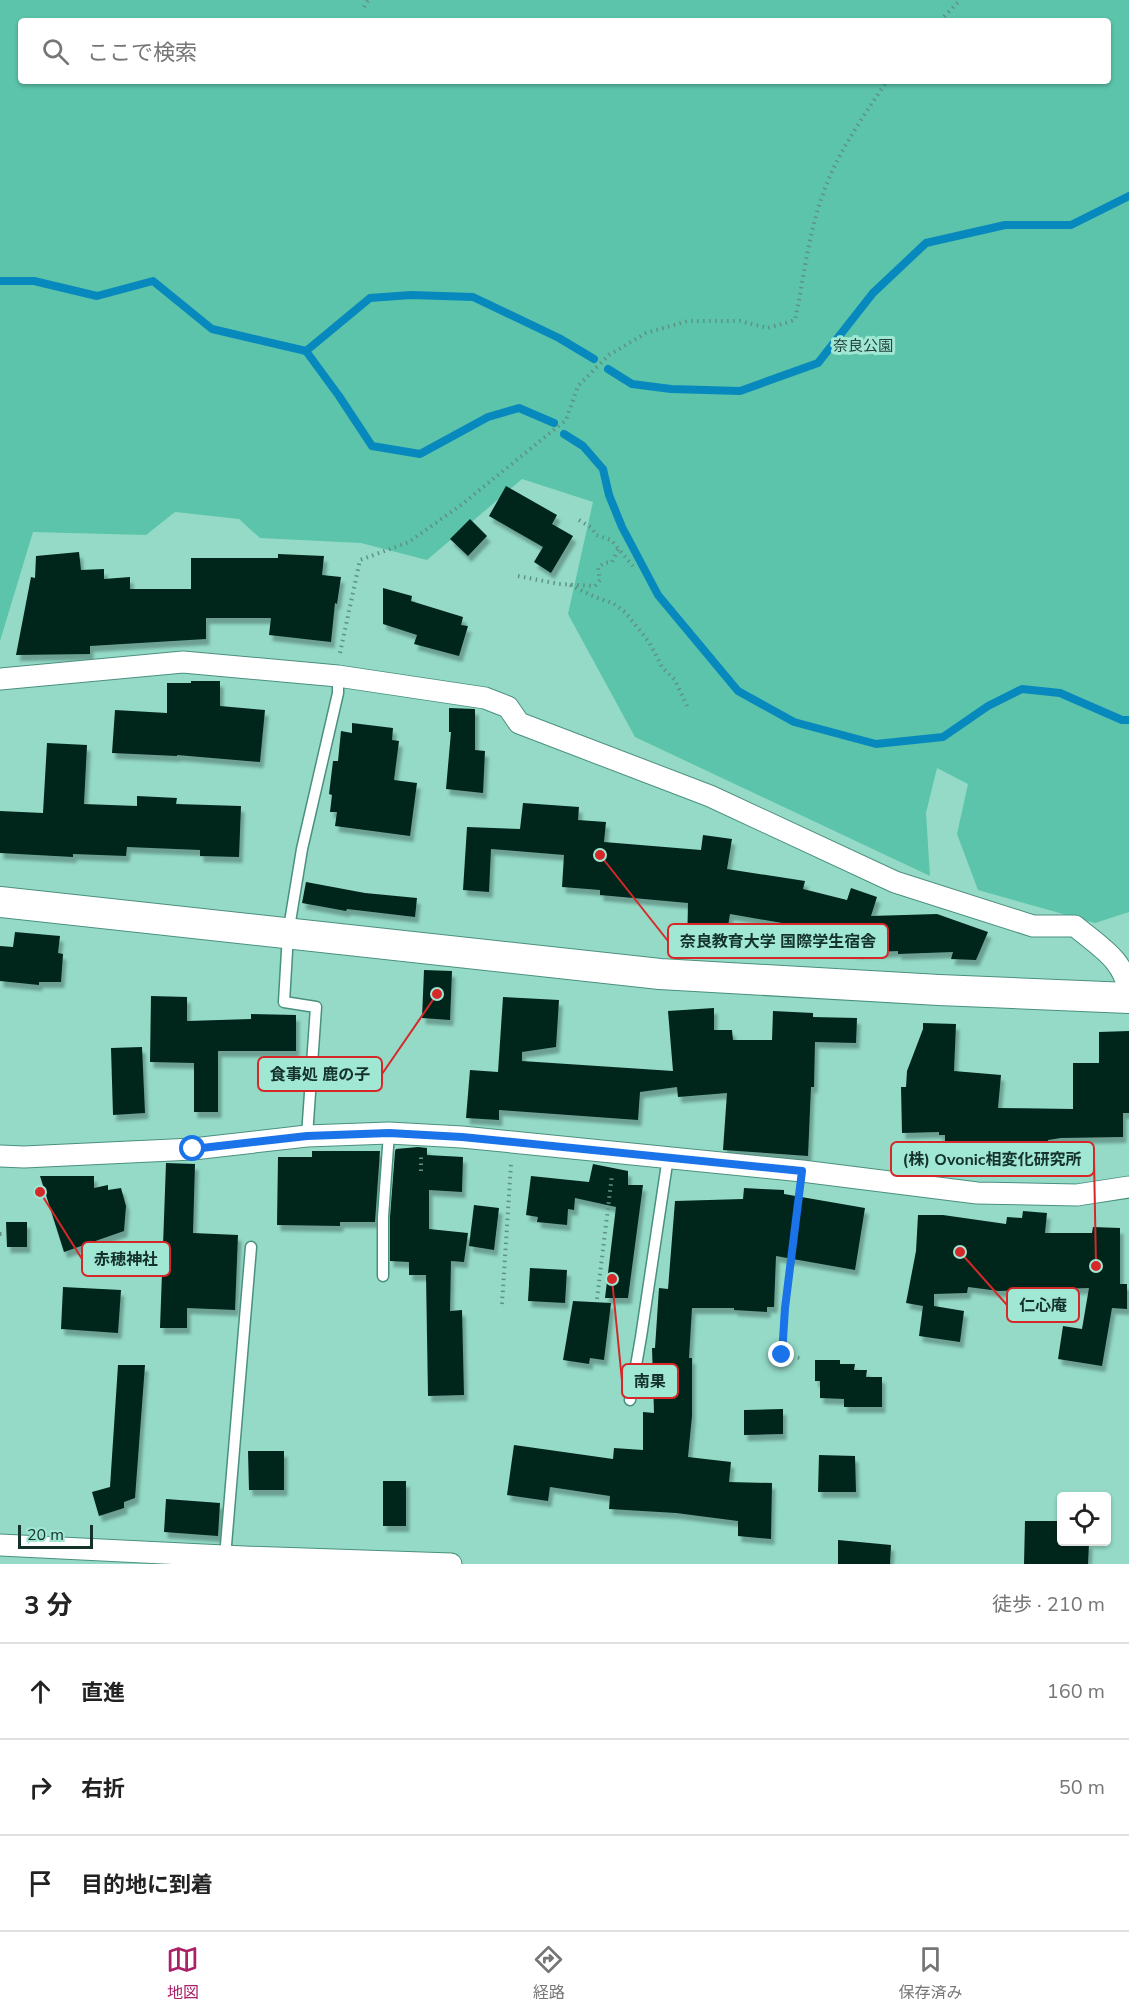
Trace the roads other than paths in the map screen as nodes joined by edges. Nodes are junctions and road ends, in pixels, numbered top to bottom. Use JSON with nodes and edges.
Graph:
{"nodes":[{"id":1,"x":338,"y":676,"type":"junction"},
{"id":2,"x":0,"y":678,"type":"edge"},
{"id":3,"x":0,"y":902,"type":"edge"},
{"id":4,"x":288,"y":934,"type":"junction"},
{"id":5,"x":1129,"y":996,"type":"edge"},
{"id":6,"x":389,"y":1133,"type":"junction"},
{"id":7,"x":307,"y":1136,"type":"junction"},
{"id":8,"x":0,"y":1156,"type":"edge"},
{"id":9,"x":668,"y":1157,"type":"junction"},
{"id":10,"x":1129,"y":1187,"type":"edge"},
{"id":11,"x":251,"y":1246,"type":"dead end"},
{"id":12,"x":382,"y":1276,"type":"dead end"},
{"id":13,"x":630,"y":1400,"type":"dead end"},
{"id":14,"x":0,"y":1545,"type":"edge"},
{"id":15,"x":225,"y":1557,"type":"junction"},
{"id":16,"x":135,"y":1558,"type":"edge"},
{"id":17,"x":451,"y":1564,"type":"edge"}],
"edges":[{"from":1,"to":2,"type":"street"},
{"from":1,"to":4,"type":"lane"},
{"from":1,"to":5,"type":"street"},
{"from":3,"to":4,"type":"street"},
{"from":4,"to":5,"type":"street"},
{"from":4,"to":7,"type":"lane"},
{"from":6,"to":7,"type":"street"},
{"from":6,"to":9,"type":"street"},
{"from":6,"to":12,"type":"lane"},
{"from":7,"to":8,"type":"street"},
{"from":9,"to":10,"type":"street"},
{"from":9,"to":13,"type":"lane"},
{"from":11,"to":15,"type":"lane"},
{"from":14,"to":16,"type":"street"},
{"from":15,"to":16,"type":"street"},
{"from":15,"to":17,"type":"street"}]}
